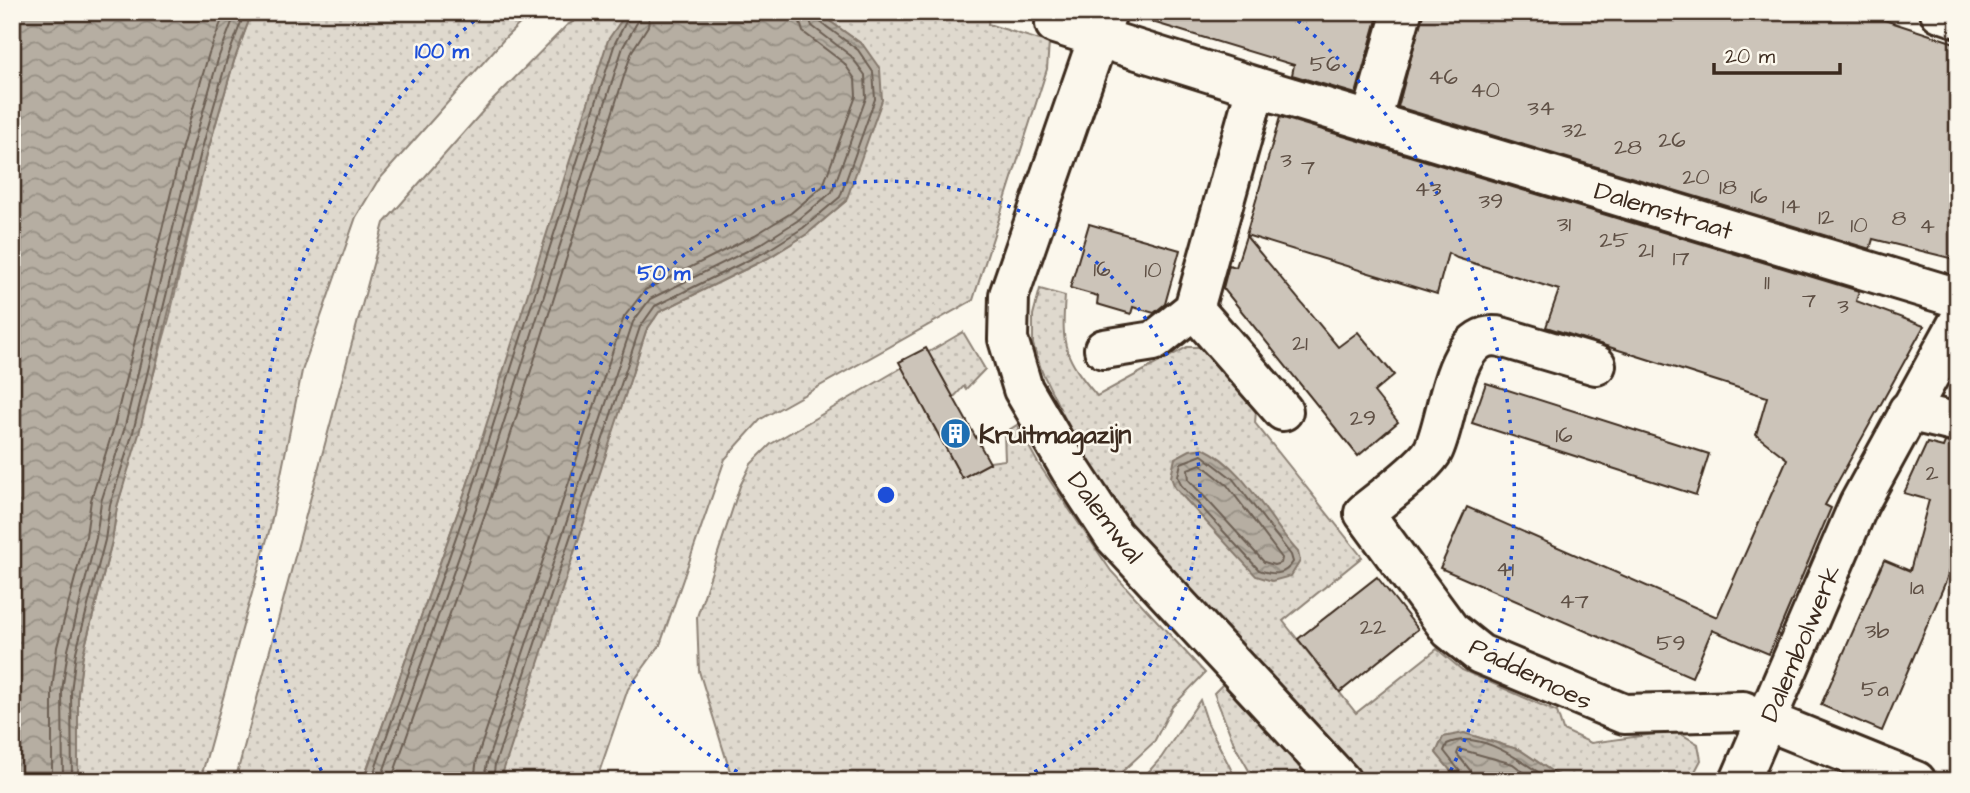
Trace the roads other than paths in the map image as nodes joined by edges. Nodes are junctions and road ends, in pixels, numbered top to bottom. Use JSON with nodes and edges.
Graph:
{"nodes":[{"id":1,"x":1402,"y":12,"type":"edge"},
{"id":2,"x":1940,"y":12,"type":"edge"},
{"id":3,"x":1958,"y":18,"type":"edge"},
{"id":4,"x":1055,"y":24,"type":"dead end"},
{"id":5,"x":1104,"y":25,"type":"edge"},
{"id":6,"x":1256,"y":87,"type":"junction"},
{"id":7,"x":1371,"y":121,"type":"junction"},
{"id":8,"x":1958,"y":298,"type":"edge"},
{"id":9,"x":1194,"y":309,"type":"junction"},
{"id":10,"x":1958,"y":323,"type":"edge"},
{"id":11,"x":1104,"y":349,"type":"dead end"},
{"id":12,"x":1597,"y":366,"type":"dead end"},
{"id":13,"x":1283,"y":411,"type":"dead end"},
{"id":14,"x":1908,"y":411,"type":"junction"},
{"id":15,"x":1958,"y":423,"type":"edge"},
{"id":16,"x":1767,"y":720,"type":"junction"},
{"id":17,"x":1341,"y":781,"type":"edge"},
{"id":18,"x":1740,"y":781,"type":"edge"},
{"id":19,"x":1916,"y":781,"type":"edge"}],
"edges":[{"from":1,"to":7,"type":"street"},
{"from":2,"to":3,"type":"street"},
{"from":4,"to":5,"type":"street","name":"Dalemstraat"},
{"from":5,"to":6,"type":"street","name":"Dalemstraat"},
{"from":5,"to":17,"type":"street","name":"Dalemwal"},
{"from":6,"to":7,"type":"street","name":"Dalemstraat"},
{"from":6,"to":9,"type":"street"},
{"from":7,"to":8,"type":"street","name":"Dalemstraat"},
{"from":9,"to":11,"type":"street"},
{"from":9,"to":13,"type":"street"},
{"from":10,"to":14,"type":"street","name":"Dalembolwerk"},
{"from":12,"to":16,"type":"street","name":"Paddemoes"},
{"from":14,"to":15,"type":"street"},
{"from":14,"to":16,"type":"street","name":"Dalembolwerk"},
{"from":16,"to":18,"type":"street","name":"Dalembolwerk"},
{"from":16,"to":19,"type":"street","name":"Paddemoes"}]}
